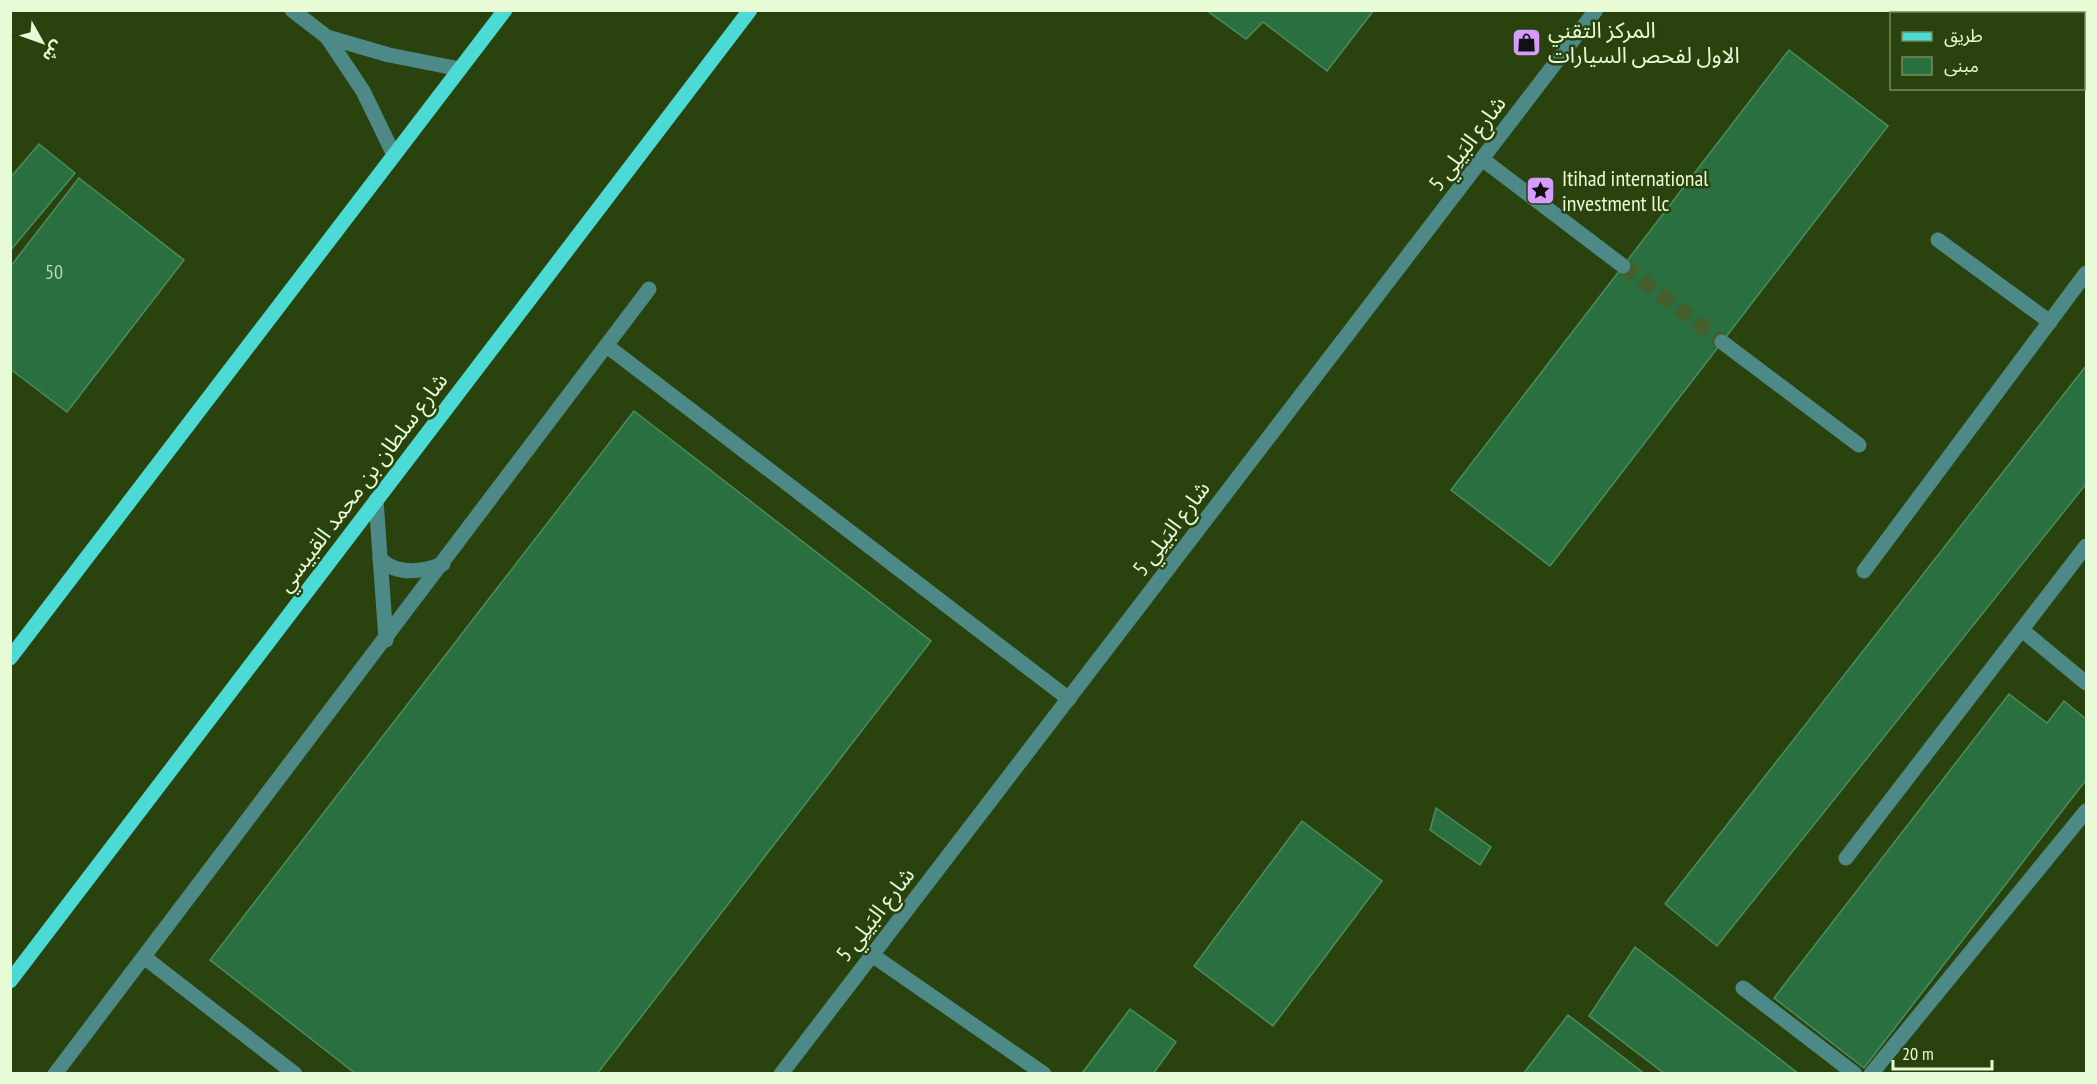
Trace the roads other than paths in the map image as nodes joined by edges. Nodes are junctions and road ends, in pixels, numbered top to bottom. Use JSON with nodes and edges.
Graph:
{"nodes":[{"id":1,"x":292,"y":10,"type":"edge"},
{"id":2,"x":505,"y":10,"type":"edge"},
{"id":3,"x":750,"y":10,"type":"edge"},
{"id":4,"x":1596,"y":10,"type":"edge"},
{"id":5,"x":327,"y":37,"type":"junction"},
{"id":6,"x":460,"y":69,"type":"junction"},
{"id":7,"x":394,"y":155,"type":"junction"},
{"id":8,"x":1482,"y":159,"type":"junction"},
{"id":9,"x":1938,"y":240,"type":"dead end"},
{"id":10,"x":1623,"y":266,"type":"tunnel mouth"},
{"id":11,"x":2086,"y":273,"type":"edge"},
{"id":12,"x":650,"y":289,"type":"dead end"},
{"id":13,"x":2049,"y":322,"type":"junction"},
{"id":14,"x":1722,"y":342,"type":"tunnel mouth"},
{"id":15,"x":607,"y":346,"type":"junction"},
{"id":16,"x":1859,"y":445,"type":"dead end"},
{"id":17,"x":376,"y":500,"type":"junction"},
{"id":18,"x":2086,"y":546,"type":"edge"},
{"id":19,"x":380,"y":560,"type":"junction"},
{"id":20,"x":443,"y":564,"type":"junction"},
{"id":21,"x":1864,"y":571,"type":"dead end"},
{"id":22,"x":2022,"y":630,"type":"junction"},
{"id":23,"x":386,"y":640,"type":"junction"},
{"id":24,"x":10,"y":658,"type":"edge"},
{"id":25,"x":2086,"y":683,"type":"edge"},
{"id":26,"x":1069,"y":699,"type":"junction"},
{"id":27,"x":2086,"y":811,"type":"edge"},
{"id":28,"x":1846,"y":858,"type":"dead end"},
{"id":29,"x":872,"y":955,"type":"junction"},
{"id":30,"x":144,"y":957,"type":"junction"},
{"id":31,"x":10,"y":981,"type":"edge"},
{"id":32,"x":1743,"y":988,"type":"dead end"},
{"id":33,"x":55,"y":1074,"type":"edge"},
{"id":34,"x":295,"y":1074,"type":"edge"},
{"id":35,"x":782,"y":1074,"type":"edge"},
{"id":36,"x":1044,"y":1074,"type":"edge"},
{"id":37,"x":1855,"y":1074,"type":"edge"},
{"id":38,"x":1871,"y":1074,"type":"edge"}],
"edges":[{"from":1,"to":5,"type":"street"},
{"from":2,"to":6,"type":"main road"},
{"from":3,"to":17,"type":"main road","name":"شارع سلطان بن محمد القبيسي"},
{"from":4,"to":8,"type":"street","name":"شارع البَيلِي 5"},
{"from":5,"to":6,"type":"street"},
{"from":5,"to":7,"type":"street"},
{"from":6,"to":7,"type":"main road"},
{"from":7,"to":24,"type":"main road"},
{"from":8,"to":10,"type":"street"},
{"from":8,"to":26,"type":"street","name":"شارع البَيلِي 5"},
{"from":9,"to":13,"type":"street"},
{"from":11,"to":13,"type":"street"},
{"from":12,"to":15,"type":"street"},
{"from":13,"to":21,"type":"street"},
{"from":14,"to":16,"type":"street"},
{"from":15,"to":20,"type":"street"},
{"from":15,"to":26,"type":"street"},
{"from":17,"to":19,"type":"street"},
{"from":17,"to":31,"type":"main road","name":"شارع سلطان بن محمد القبيسي"},
{"from":18,"to":22,"type":"street"},
{"from":19,"to":20,"type":"street"},
{"from":19,"to":23,"type":"street"},
{"from":20,"to":23,"type":"street"},
{"from":22,"to":25,"type":"street"},
{"from":22,"to":28,"type":"street"},
{"from":23,"to":30,"type":"street"},
{"from":26,"to":29,"type":"street","name":"شارع البَيلِي 5"},
{"from":27,"to":38,"type":"street"},
{"from":29,"to":35,"type":"street","name":"شارع البَيلِي 5"},
{"from":29,"to":36,"type":"street"},
{"from":30,"to":33,"type":"street"},
{"from":30,"to":34,"type":"street"},
{"from":32,"to":37,"type":"street"}]}
